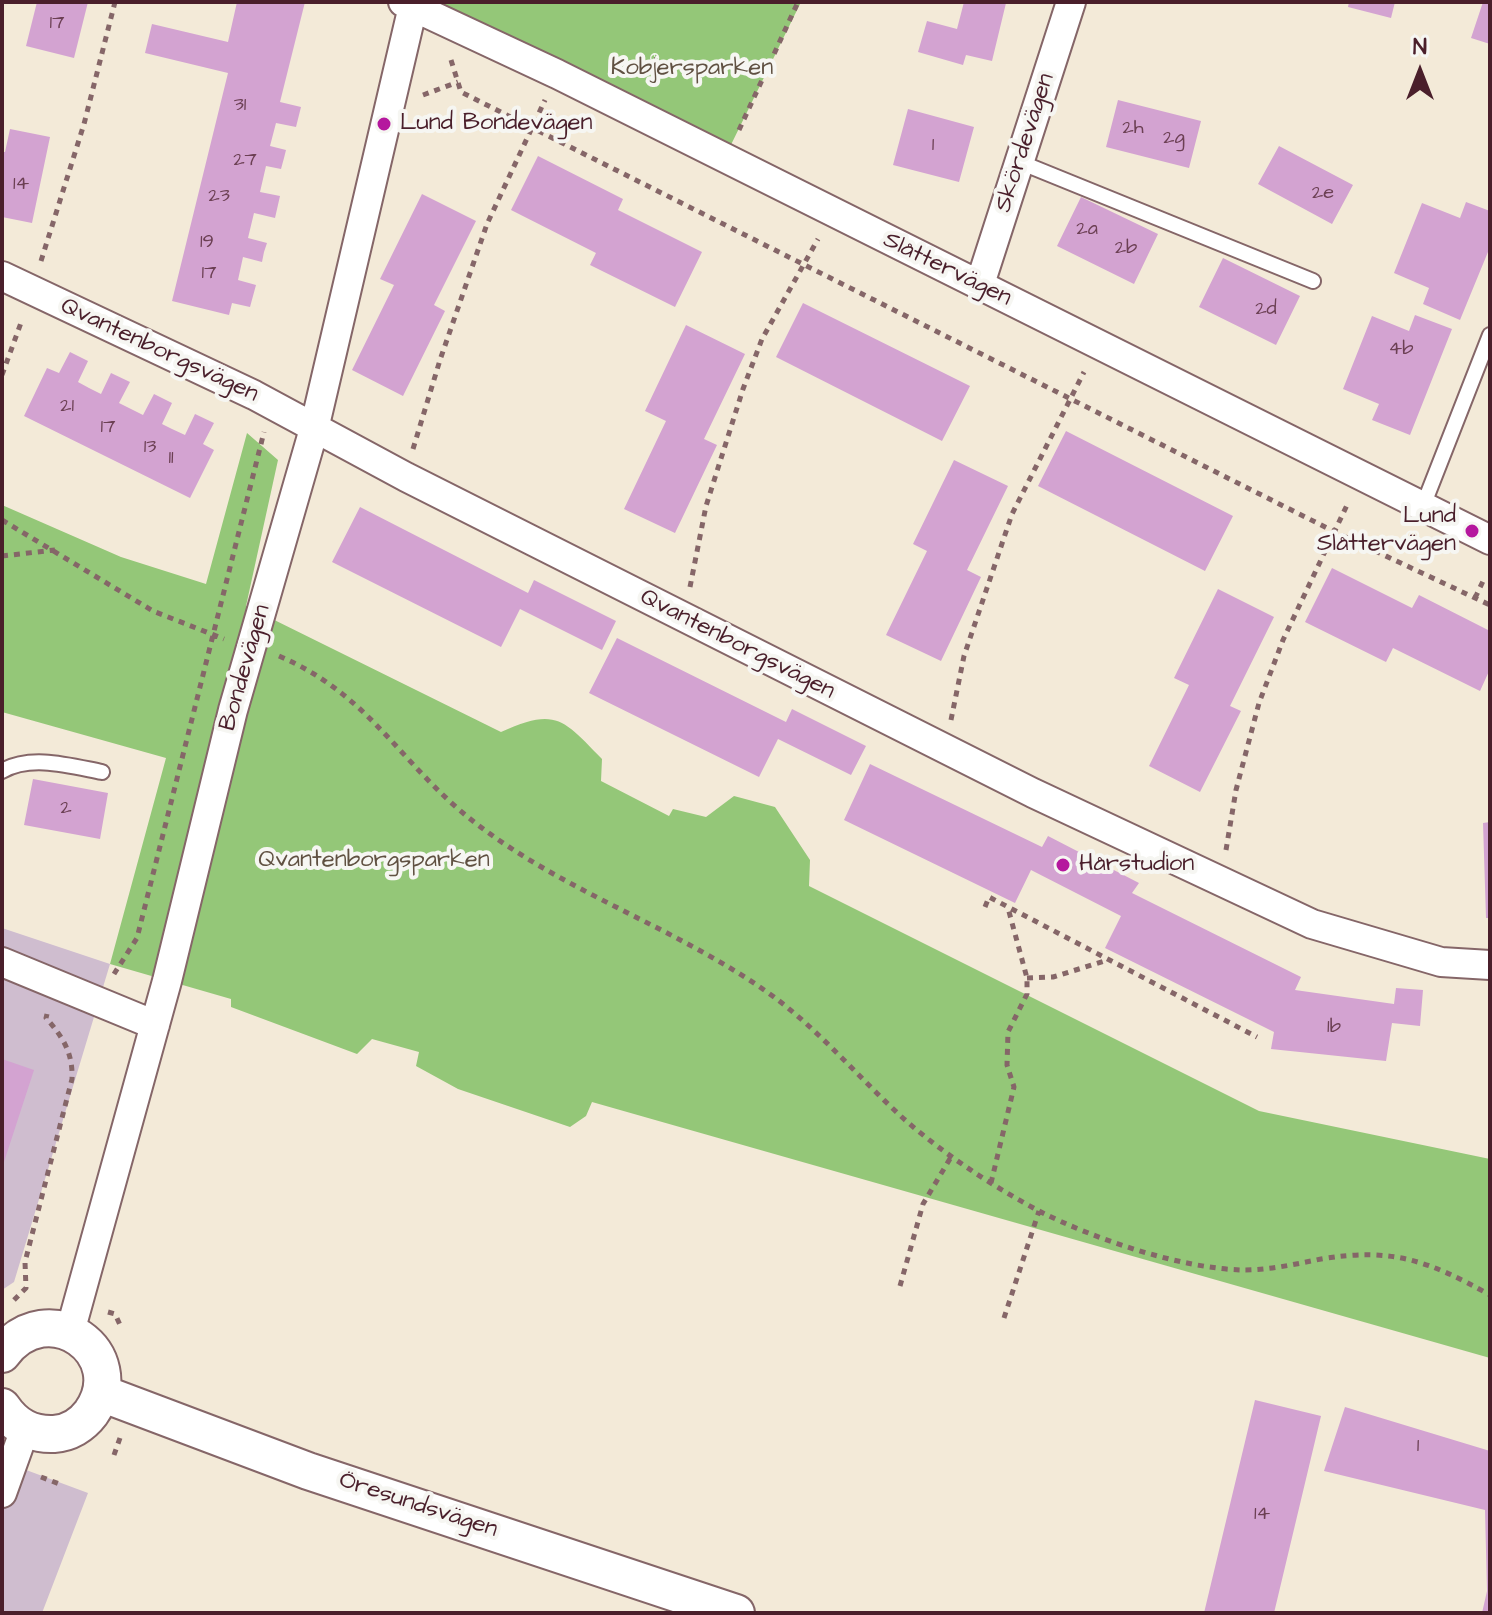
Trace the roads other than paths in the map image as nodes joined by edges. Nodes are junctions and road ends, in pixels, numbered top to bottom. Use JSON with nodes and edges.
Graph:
{"nodes":[{"id":1,"x":1071,"y":2,"type":"edge"},
{"id":2,"x":410,"y":3,"type":"edge"},
{"id":3,"x":1022,"y":163,"type":"junction"},
{"id":4,"x":2,"y":276,"type":"edge"},
{"id":5,"x":1313,"y":281,"type":"dead end"},
{"id":6,"x":980,"y":284,"type":"junction"},
{"id":7,"x":1490,"y":335,"type":"edge"},
{"id":8,"x":314,"y":429,"type":"junction"},
{"id":9,"x":1423,"y":506,"type":"junction"},
{"id":10,"x":1490,"y":540,"type":"edge"},
{"id":11,"x":2,"y":771,"type":"edge"},
{"id":12,"x":102,"y":772,"type":"dead end"},
{"id":13,"x":2,"y":962,"type":"edge"},
{"id":14,"x":1490,"y":965,"type":"edge"},
{"id":15,"x":155,"y":1025,"type":"junction"},
{"id":16,"x":70,"y":1332,"type":"junction"},
{"id":17,"x":2,"y":1354,"type":"edge"},
{"id":18,"x":101,"y":1393,"type":"junction"},
{"id":19,"x":13,"y":1418,"type":"edge"},
{"id":20,"x":2,"y":1493,"type":"edge"},
{"id":21,"x":736,"y":1613,"type":"edge"}],
"edges":[{"from":1,"to":3,"type":"street","name":"Skördevägen"},
{"from":2,"to":6,"type":"street","name":"Slåttervägen"},
{"from":2,"to":8,"type":"street","name":"Bondevägen"},
{"from":3,"to":5,"type":"lane"},
{"from":3,"to":6,"type":"street","name":"Skördevägen"},
{"from":4,"to":8,"type":"street","name":"Qvantenborgsvägen"},
{"from":6,"to":9,"type":"street","name":"Slåttervägen"},
{"from":7,"to":9,"type":"lane"},
{"from":8,"to":14,"type":"street","name":"Qvantenborgsvägen"},
{"from":8,"to":15,"type":"street","name":"Bondevägen"},
{"from":9,"to":10,"type":"street","name":"Slåttervägen"},
{"from":11,"to":12,"type":"lane"},
{"from":13,"to":15,"type":"street"},
{"from":15,"to":16,"type":"street","name":"Bondevägen"},
{"from":16,"to":17,"type":"street"},
{"from":16,"to":18,"type":"street"},
{"from":18,"to":19,"type":"street"},
{"from":18,"to":21,"type":"street","name":"Öresundsvägen"},
{"from":19,"to":20,"type":"street"}]}
